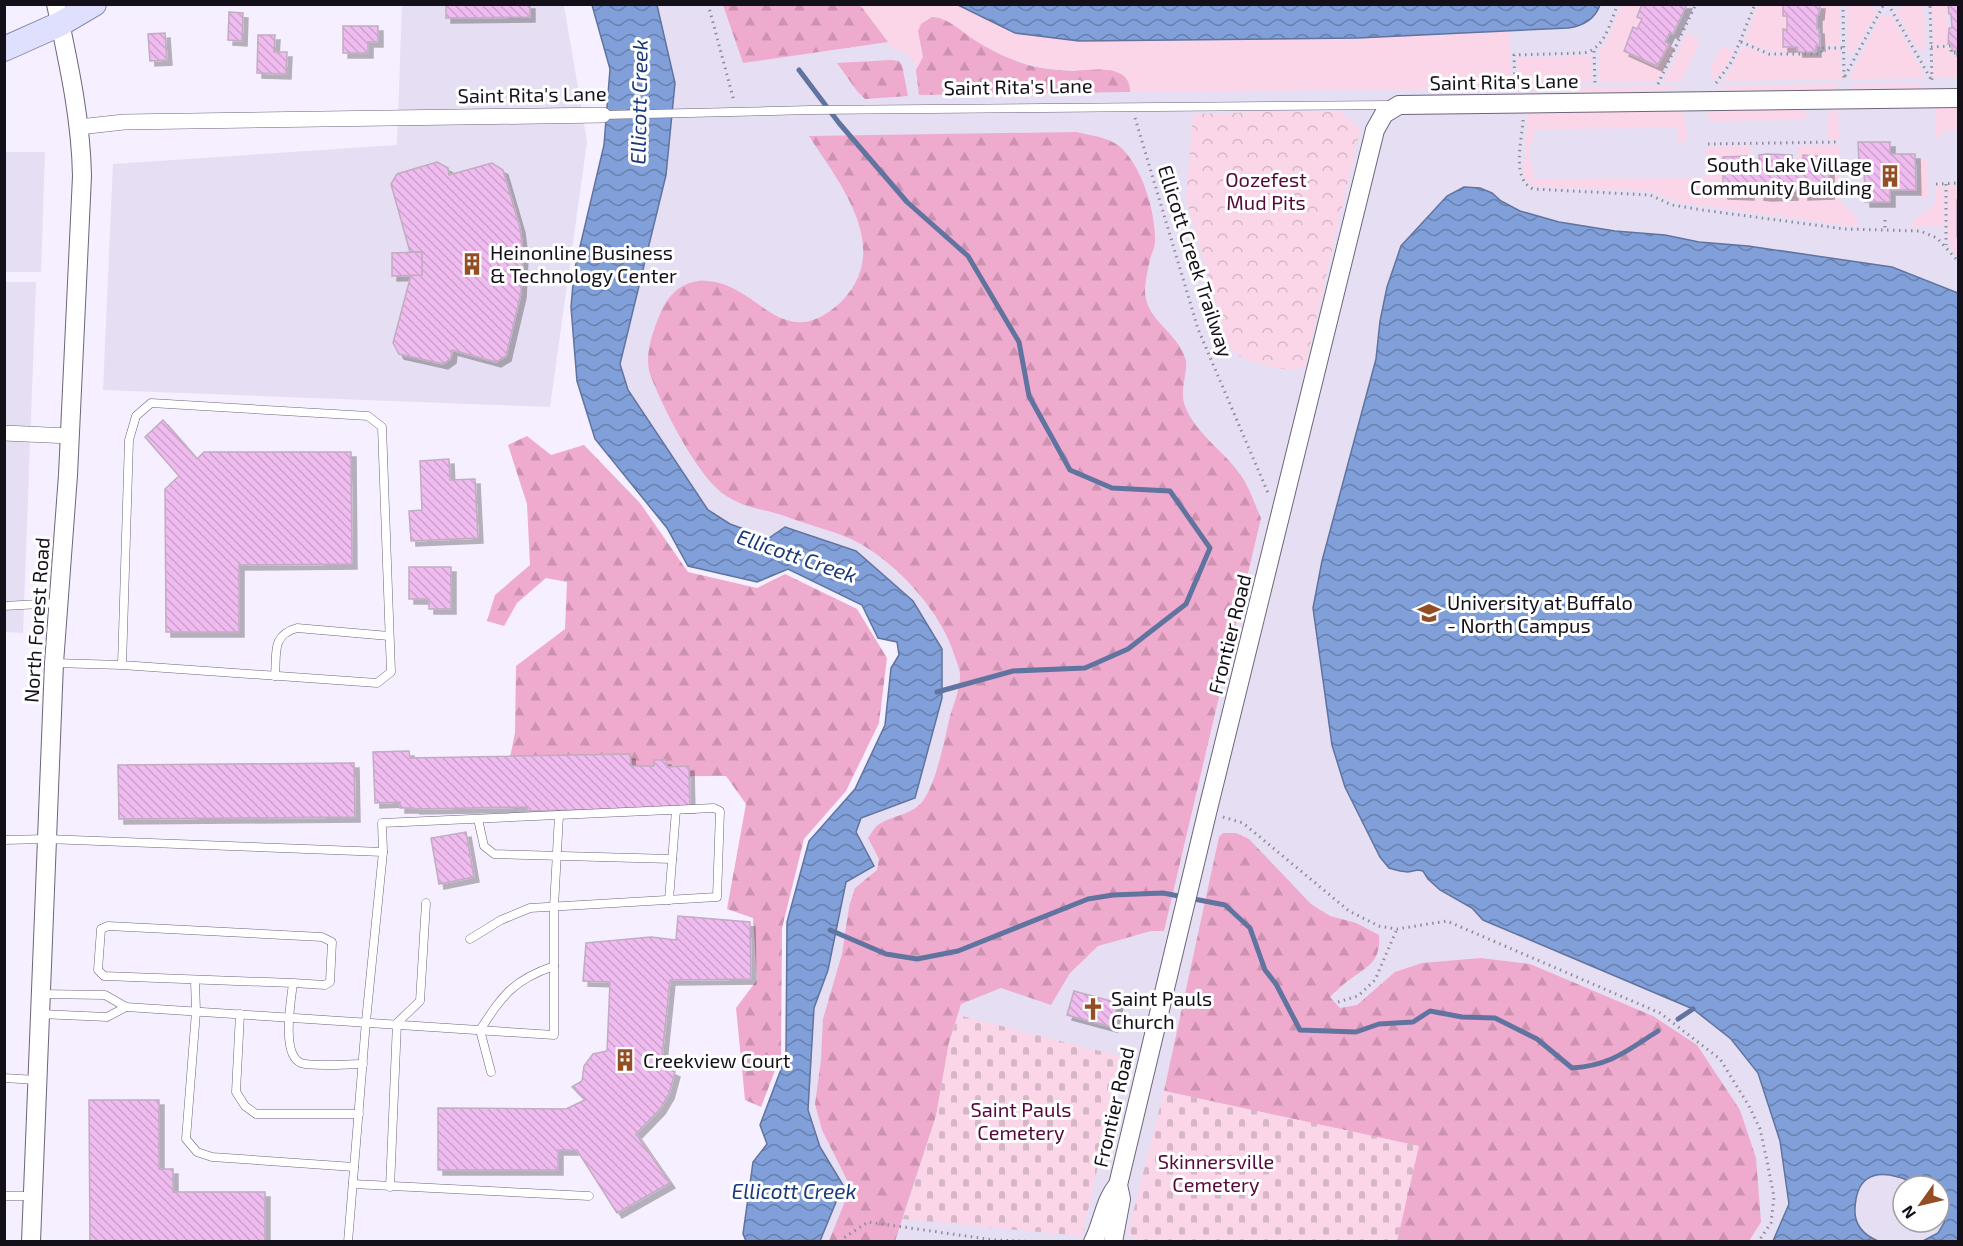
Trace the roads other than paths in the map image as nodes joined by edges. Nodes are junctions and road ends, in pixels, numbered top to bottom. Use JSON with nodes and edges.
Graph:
{"nodes":[{"id":1,"x":94,"y":4,"type":"edge"},
{"id":2,"x":58,"y":14,"type":"edge"},
{"id":3,"x":4,"y":49,"type":"edge"},
{"id":4,"x":1959,"y":98,"type":"edge"},
{"id":5,"x":1399,"y":105,"type":"junction"},
{"id":6,"x":603,"y":115,"type":"joint"},
{"id":7,"x":79,"y":128,"type":"junction"},
{"id":8,"x":4,"y":433,"type":"edge"},
{"id":9,"x":70,"y":436,"type":"junction"},
{"id":10,"x":58,"y":603,"type":"junction"},
{"id":11,"x":4,"y":606,"type":"edge"},
{"id":12,"x":389,"y":636,"type":"junction"},
{"id":13,"x":54,"y":663,"type":"junction"},
{"id":14,"x":122,"y":665,"type":"junction"},
{"id":15,"x":275,"y":676,"type":"junction"},
{"id":16,"x":676,"y":810,"type":"junction"},
{"id":17,"x":559,"y":815,"type":"junction"},
{"id":18,"x":478,"y":819,"type":"junction"},
{"id":19,"x":46,"y":839,"type":"junction"},
{"id":20,"x":4,"y":840,"type":"edge"},
{"id":21,"x":383,"y":852,"type":"junction"},
{"id":22,"x":557,"y":856,"type":"junction"},
{"id":23,"x":672,"y":859,"type":"junction"},
{"id":24,"x":669,"y":900,"type":"junction"},
{"id":25,"x":426,"y":903,"type":"dead end"},
{"id":26,"x":555,"y":907,"type":"junction"},
{"id":27,"x":470,"y":939,"type":"dead end"},
{"id":28,"x":554,"y":966,"type":"junction"},
{"id":29,"x":195,"y":980,"type":"junction"},
{"id":30,"x":293,"y":983,"type":"junction"},
{"id":31,"x":40,"y":994,"type":"junction"},
{"id":32,"x":126,"y":1007,"type":"junction"},
{"id":33,"x":196,"y":1012,"type":"junction"},
{"id":34,"x":39,"y":1014,"type":"junction"},
{"id":35,"x":240,"y":1014,"type":"junction"},
{"id":36,"x":289,"y":1017,"type":"junction"},
{"id":37,"x":366,"y":1021,"type":"junction"},
{"id":38,"x":397,"y":1023,"type":"junction"},
{"id":39,"x":480,"y":1030,"type":"junction"},
{"id":40,"x":363,"y":1064,"type":"junction"},
{"id":41,"x":491,"y":1072,"type":"dead end"},
{"id":42,"x":4,"y":1078,"type":"edge"},
{"id":43,"x":36,"y":1080,"type":"junction"},
{"id":44,"x":359,"y":1114,"type":"junction"},
{"id":45,"x":354,"y":1167,"type":"junction"},
{"id":46,"x":353,"y":1184,"type":"junction"},
{"id":47,"x":1118,"y":1185,"type":"junction"},
{"id":48,"x":390,"y":1186,"type":"junction"},
{"id":49,"x":4,"y":1196,"type":"edge"},
{"id":50,"x":32,"y":1196,"type":"junction"},
{"id":51,"x":589,"y":1196,"type":"dead end"},
{"id":52,"x":31,"y":1242,"type":"edge"},
{"id":53,"x":348,"y":1242,"type":"edge"},
{"id":54,"x":1093,"y":1242,"type":"edge"},
{"id":55,"x":1113,"y":1242,"type":"edge"}],
"edges":[{"from":1,"to":2,"type":"main road"},
{"from":2,"to":3,"type":"main road"},
{"from":2,"to":7,"type":"street","name":"North Forest Road"},
{"from":4,"to":5,"type":"street","name":"Saint Rita's Lane"},
{"from":5,"to":6,"type":"lane","name":"Saint Rita's Lane"},
{"from":5,"to":47,"type":"street","name":"Frontier Road"},
{"from":6,"to":7,"type":"street","name":"Saint Rita's Lane"},
{"from":7,"to":9,"type":"street","name":"North Forest Road"},
{"from":8,"to":9,"type":"street"},
{"from":9,"to":10,"type":"street","name":"North Forest Road"},
{"from":10,"to":11,"type":"lane"},
{"from":10,"to":13,"type":"street","name":"North Forest Road"},
{"from":12,"to":14,"type":"lane"},
{"from":12,"to":15,"type":"lane"},
{"from":12,"to":15,"type":"lane"},
{"from":13,"to":14,"type":"lane"},
{"from":13,"to":19,"type":"street","name":"North Forest Road"},
{"from":14,"to":15,"type":"lane"},
{"from":16,"to":17,"type":"lane"},
{"from":16,"to":23,"type":"lane"},
{"from":16,"to":24,"type":"lane"},
{"from":17,"to":18,"type":"lane"},
{"from":17,"to":22,"type":"lane"},
{"from":18,"to":21,"type":"lane"},
{"from":18,"to":22,"type":"lane"},
{"from":19,"to":20,"type":"lane"},
{"from":19,"to":21,"type":"lane"},
{"from":19,"to":31,"type":"street","name":"North Forest Road"},
{"from":21,"to":37,"type":"lane"},
{"from":22,"to":23,"type":"lane"},
{"from":22,"to":26,"type":"lane"},
{"from":23,"to":24,"type":"lane"},
{"from":24,"to":26,"type":"lane"},
{"from":25,"to":38,"type":"lane"},
{"from":26,"to":27,"type":"lane"},
{"from":26,"to":28,"type":"lane"},
{"from":28,"to":39,"type":"lane"},
{"from":28,"to":39,"type":"lane"},
{"from":29,"to":30,"type":"lane"},
{"from":29,"to":30,"type":"lane"},
{"from":29,"to":33,"type":"lane"},
{"from":30,"to":36,"type":"lane"},
{"from":31,"to":32,"type":"lane"},
{"from":31,"to":34,"type":"street","name":"North Forest Road"},
{"from":32,"to":33,"type":"lane"},
{"from":32,"to":34,"type":"lane"},
{"from":33,"to":35,"type":"lane"},
{"from":33,"to":45,"type":"lane"},
{"from":34,"to":43,"type":"street","name":"North Forest Road"},
{"from":35,"to":36,"type":"lane"},
{"from":35,"to":44,"type":"lane"},
{"from":36,"to":37,"type":"lane"},
{"from":36,"to":40,"type":"lane"},
{"from":37,"to":38,"type":"lane"},
{"from":37,"to":40,"type":"lane"},
{"from":38,"to":39,"type":"lane"},
{"from":38,"to":48,"type":"lane"},
{"from":39,"to":41,"type":"lane"},
{"from":40,"to":44,"type":"lane"},
{"from":42,"to":43,"type":"lane"},
{"from":43,"to":50,"type":"street","name":"North Forest Road"},
{"from":44,"to":45,"type":"lane"},
{"from":45,"to":46,"type":"lane"},
{"from":46,"to":48,"type":"lane"},
{"from":46,"to":53,"type":"lane"},
{"from":47,"to":54,"type":"street","name":"Frontier Road"},
{"from":47,"to":55,"type":"street","name":"Frontier Road"},
{"from":48,"to":51,"type":"lane"},
{"from":49,"to":50,"type":"lane"},
{"from":50,"to":52,"type":"street","name":"North Forest Road"}]}
